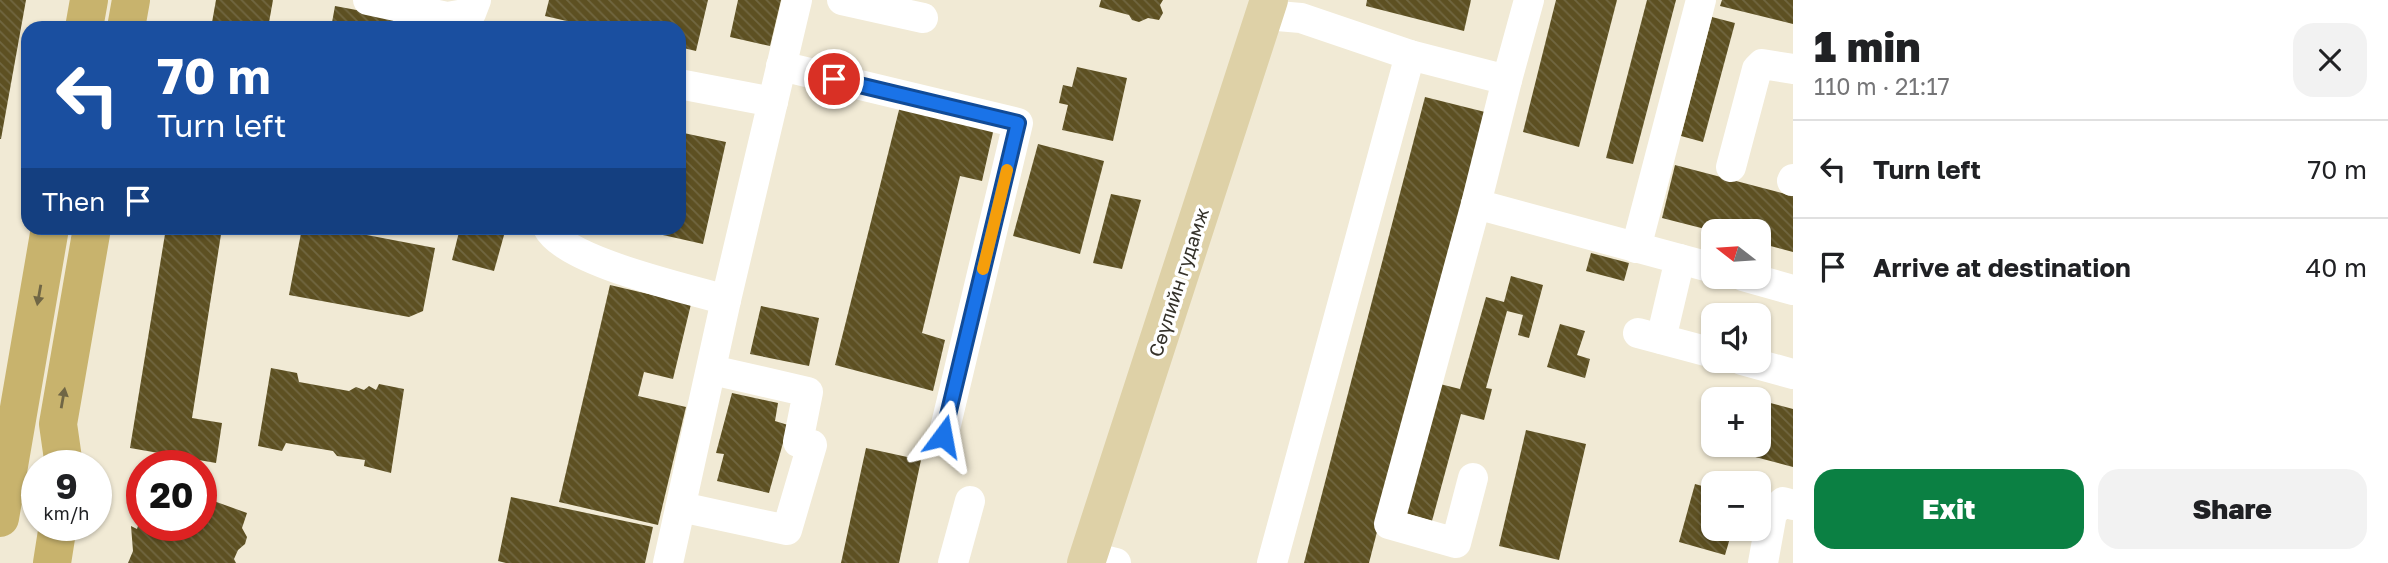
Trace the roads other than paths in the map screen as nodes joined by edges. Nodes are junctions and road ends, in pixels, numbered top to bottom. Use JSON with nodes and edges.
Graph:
{"nodes":[{"id":1,"x":89,"y":0,"type":"edge"},
{"id":2,"x":131,"y":0,"type":"edge"},
{"id":3,"x":368,"y":0,"type":"edge"},
{"id":4,"x":476,"y":0,"type":"edge"},
{"id":5,"x":797,"y":0,"type":"edge"},
{"id":6,"x":842,"y":0,"type":"edge"},
{"id":7,"x":1529,"y":0,"type":"edge"},
{"id":8,"x":1701,"y":0,"type":"edge"},
{"id":9,"x":1267,"y":7,"type":"edge"},
{"id":10,"x":923,"y":18,"type":"dead end"},
{"id":11,"x":85,"y":21,"type":"edge"},
{"id":12,"x":127,"y":21,"type":"edge"},
{"id":13,"x":1410,"y":55,"type":"junction"},
{"id":14,"x":781,"y":66,"type":"junction"},
{"id":15,"x":1793,"y":69,"type":"edge"},
{"id":16,"x":1507,"y":80,"type":"junction"},
{"id":17,"x":686,"y":85,"type":"edge"},
{"id":18,"x":774,"y":102,"type":"junction"},
{"id":19,"x":1731,"y":167,"type":"dead end"},
{"id":20,"x":1476,"y":204,"type":"junction"},
{"id":21,"x":49,"y":235,"type":"edge"},
{"id":22,"x":91,"y":235,"type":"edge"},
{"id":23,"x":552,"y":235,"type":"edge"},
{"id":24,"x":1636,"y":248,"type":"junction"},
{"id":25,"x":1680,"y":259,"type":"junction"},
{"id":26,"x":1701,"y":265,"type":"edge"},
{"id":27,"x":1771,"y":284,"type":"edge"},
{"id":28,"x":1793,"y":290,"type":"edge"},
{"id":29,"x":726,"y":300,"type":"junction"},
{"id":30,"x":1701,"y":350,"type":"edge"},
{"id":31,"x":1771,"y":368,"type":"edge"},
{"id":32,"x":712,"y":370,"type":"junction"},
{"id":33,"x":1793,"y":374,"type":"edge"},
{"id":34,"x":17,"y":424,"type":"junction"},
{"id":35,"x":943,"y":436,"type":"dead end"},
{"id":36,"x":62,"y":450,"type":"edge"},
{"id":37,"x":1473,"y":478,"type":"dead end"},
{"id":38,"x":0,"y":482,"type":"edge"},
{"id":39,"x":970,"y":501,"type":"dead end"},
{"id":40,"x":1793,"y":505,"type":"edge"},
{"id":41,"x":681,"y":507,"type":"junction"},
{"id":42,"x":0,"y":518,"type":"edge"},
{"id":43,"x":55,"y":541,"type":"edge"},
{"id":44,"x":1097,"y":561,"type":"edge"},
{"id":45,"x":52,"y":563,"type":"edge"},
{"id":46,"x":668,"y":563,"type":"edge"},
{"id":47,"x":953,"y":563,"type":"edge"},
{"id":48,"x":1272,"y":563,"type":"edge"},
{"id":49,"x":1763,"y":563,"type":"edge"}],
"edges":[{"from":1,"to":11,"type":"highway"},
{"from":2,"to":12,"type":"highway"},
{"from":3,"to":4,"type":"street"},
{"from":5,"to":14,"type":"street"},
{"from":6,"to":10,"type":"street"},
{"from":7,"to":16,"type":"street"},
{"from":8,"to":24,"type":"street"},
{"from":9,"to":13,"type":"street"},
{"from":9,"to":44,"type":"main road","name":"Сөүлийн гудамж"},
{"from":13,"to":16,"type":"street"},
{"from":13,"to":48,"type":"street"},
{"from":14,"to":18,"type":"street"},
{"from":14,"to":35,"type":"street"},
{"from":15,"to":19,"type":"street"},
{"from":16,"to":20,"type":"street"},
{"from":17,"to":18,"type":"street"},
{"from":18,"to":29,"type":"street"},
{"from":20,"to":24,"type":"street"},
{"from":20,"to":37,"type":"street"},
{"from":21,"to":34,"type":"highway","one_way":true},
{"from":36,"to":22,"type":"highway","one_way":true},
{"from":23,"to":29,"type":"street"},
{"from":24,"to":25,"type":"street"},
{"from":25,"to":26,"type":"street"},
{"from":25,"to":30,"type":"street"},
{"from":27,"to":28,"type":"street"},
{"from":29,"to":32,"type":"street"},
{"from":31,"to":33,"type":"street"},
{"from":32,"to":41,"type":"street"},
{"from":32,"to":41,"type":"street"},
{"from":34,"to":38,"type":"highway"},
{"from":34,"to":42,"type":"highway"},
{"from":39,"to":47,"type":"street"},
{"from":40,"to":49,"type":"street"},
{"from":41,"to":46,"type":"street"},
{"from":43,"to":45,"type":"highway"}]}
